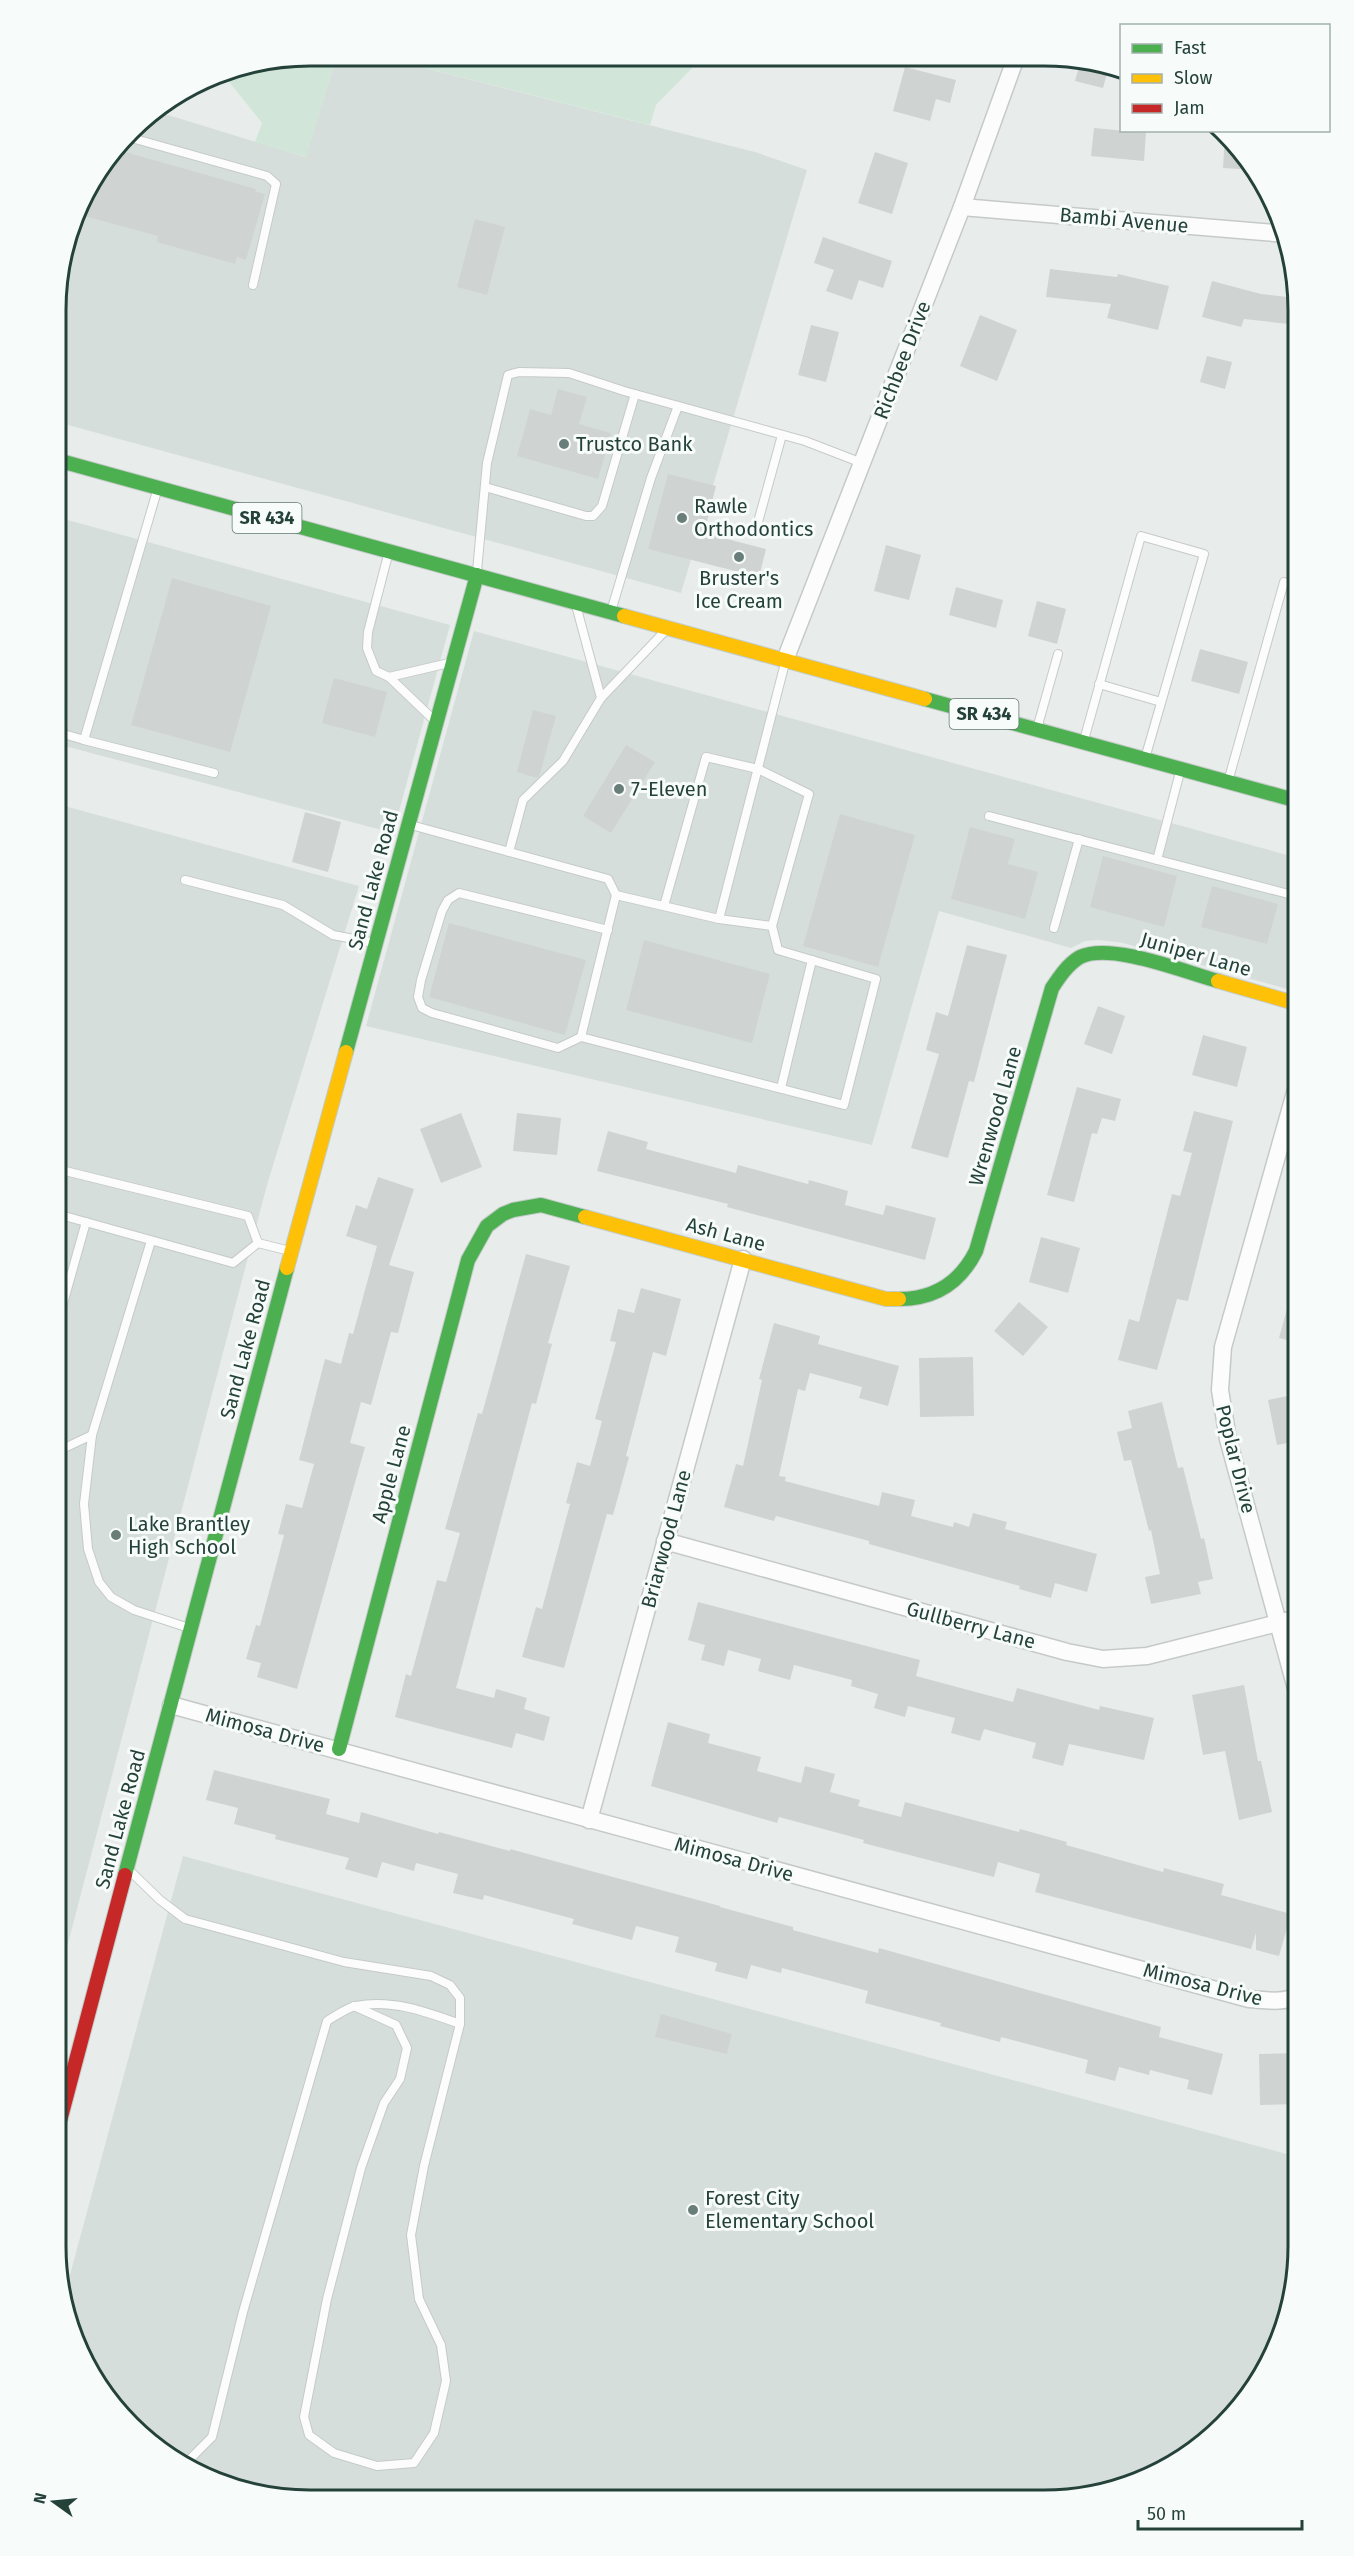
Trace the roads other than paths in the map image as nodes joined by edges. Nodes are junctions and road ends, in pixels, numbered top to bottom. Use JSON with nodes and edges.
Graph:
{"nodes":[{"id":1,"x":1013,"y":66,"type":"edge"},
{"id":2,"x":137,"y":139,"type":"edge"},
{"id":3,"x":962,"y":207,"type":"junction"},
{"id":4,"x":1275,"y":233,"type":"edge"},
{"id":5,"x":253,"y":285,"type":"dead end"},
{"id":6,"x":635,"y":394,"type":"junction"},
{"id":7,"x":678,"y":406,"type":"junction"},
{"id":8,"x":782,"y":435,"type":"junction"},
{"id":9,"x":66,"y":462,"type":"edge"},
{"id":10,"x":862,"y":463,"type":"junction"},
{"id":11,"x":485,"y":487,"type":"junction"},
{"id":12,"x":158,"y":488,"type":"junction"},
{"id":13,"x":758,"y":522,"type":"dead end"},
{"id":14,"x":389,"y":551,"type":"junction"},
{"id":15,"x":477,"y":574,"type":"junction"},
{"id":16,"x":1284,"y":582,"type":"dead end"},
{"id":17,"x":575,"y":602,"type":"junction"},
{"id":18,"x":610,"y":611,"type":"junction"},
{"id":19,"x":668,"y":628,"type":"junction"},
{"id":20,"x":1058,"y":654,"type":"dead end"},
{"id":21,"x":785,"y":660,"type":"junction"},
{"id":22,"x":453,"y":663,"type":"junction"},
{"id":23,"x":389,"y":677,"type":"junction"},
{"id":24,"x":1099,"y":684,"type":"junction"},
{"id":25,"x":601,"y":698,"type":"junction"},
{"id":26,"x":1161,"y":702,"type":"junction"},
{"id":27,"x":436,"y":722,"type":"junction"},
{"id":28,"x":1038,"y":729,"type":"junction"},
{"id":29,"x":66,"y":735,"type":"edge"},
{"id":30,"x":84,"y":740,"type":"junction"},
{"id":31,"x":1083,"y":742,"type":"junction"},
{"id":32,"x":1145,"y":759,"type":"junction"},
{"id":33,"x":1180,"y":768,"type":"junction"},
{"id":34,"x":758,"y":769,"type":"junction"},
{"id":35,"x":214,"y":773,"type":"dead end"},
{"id":36,"x":1228,"y":782,"type":"junction"},
{"id":37,"x":1288,"y":798,"type":"edge"},
{"id":38,"x":989,"y":816,"type":"dead end"},
{"id":39,"x":408,"y":824,"type":"junction"},
{"id":40,"x":1079,"y":839,"type":"junction"},
{"id":41,"x":509,"y":852,"type":"junction"},
{"id":42,"x":1157,"y":860,"type":"junction"},
{"id":43,"x":185,"y":880,"type":"dead end"},
{"id":44,"x":1288,"y":894,"type":"edge"},
{"id":45,"x":616,"y":895,"type":"junction"},
{"id":46,"x":664,"y":906,"type":"junction"},
{"id":47,"x":719,"y":920,"type":"junction"},
{"id":48,"x":772,"y":926,"type":"junction"},
{"id":49,"x":1054,"y":928,"type":"dead end"},
{"id":50,"x":608,"y":930,"type":"junction"},
{"id":51,"x":376,"y":943,"type":"junction"},
{"id":52,"x":1082,"y":956,"type":"joint"},
{"id":53,"x":812,"y":960,"type":"junction"},
{"id":54,"x":1288,"y":1001,"type":"edge"},
{"id":55,"x":581,"y":1037,"type":"junction"},
{"id":56,"x":781,"y":1088,"type":"junction"},
{"id":57,"x":1288,"y":1117,"type":"edge"},
{"id":58,"x":66,"y":1171,"type":"edge"},
{"id":59,"x":66,"y":1216,"type":"edge"},
{"id":60,"x":496,"y":1216,"type":"joint"},
{"id":61,"x":86,"y":1222,"type":"junction"},
{"id":62,"x":151,"y":1241,"type":"junction"},
{"id":63,"x":258,"y":1243,"type":"junction"},
{"id":64,"x":291,"y":1252,"type":"junction"},
{"id":65,"x":743,"y":1259,"type":"junction"},
{"id":66,"x":945,"y":1288,"type":"joint"},
{"id":67,"x":66,"y":1293,"type":"edge"},
{"id":68,"x":92,"y":1435,"type":"junction"},
{"id":69,"x":66,"y":1447,"type":"edge"},
{"id":70,"x":665,"y":1541,"type":"junction"},
{"id":71,"x":1288,"y":1621,"type":"edge"},
{"id":72,"x":1280,"y":1623,"type":"junction"},
{"id":73,"x":191,"y":1629,"type":"junction"},
{"id":74,"x":1288,"y":1655,"type":"edge"},
{"id":75,"x":171,"y":1705,"type":"junction"},
{"id":76,"x":339,"y":1749,"type":"junction"},
{"id":77,"x":589,"y":1820,"type":"junction"},
{"id":78,"x":127,"y":1869,"type":"junction"},
{"id":79,"x":1288,"y":1999,"type":"edge"},
{"id":80,"x":354,"y":2006,"type":"junction"},
{"id":81,"x":460,"y":2024,"type":"junction"},
{"id":82,"x":66,"y":2098,"type":"edge"},
{"id":83,"x":191,"y":2459,"type":"edge"}],
"edges":[{"from":1,"to":3,"type":"street","name":"Richbee Drive"},
{"from":2,"to":5,"type":"lane"},
{"from":3,"to":4,"type":"street","name":"Bambi Avenue"},
{"from":3,"to":10,"type":"street","name":"Richbee Drive"},
{"from":6,"to":7,"type":"lane"},
{"from":6,"to":11,"type":"lane"},
{"from":6,"to":11,"type":"lane"},
{"from":7,"to":8,"type":"lane"},
{"from":7,"to":18,"type":"lane"},
{"from":8,"to":10,"type":"lane"},
{"from":8,"to":13,"type":"lane"},
{"from":9,"to":12,"type":"street","number":"SR 434"},
{"from":10,"to":21,"type":"street","name":"Richbee Drive"},
{"from":11,"to":15,"type":"lane"},
{"from":12,"to":14,"type":"street","number":"SR 434"},
{"from":12,"to":30,"type":"lane"},
{"from":14,"to":15,"type":"street","number":"SR 434"},
{"from":14,"to":23,"type":"lane"},
{"from":15,"to":17,"type":"street","number":"SR 434"},
{"from":15,"to":22,"type":"street","name":"Sand Lake Road"},
{"from":16,"to":36,"type":"lane"},
{"from":17,"to":18,"type":"street","number":"SR 434"},
{"from":17,"to":25,"type":"lane"},
{"from":18,"to":19,"type":"street","number":"SR 434"},
{"from":19,"to":21,"type":"street","number":"SR 434"},
{"from":19,"to":25,"type":"lane"},
{"from":20,"to":28,"type":"lane"},
{"from":21,"to":28,"type":"street","number":"SR 434"},
{"from":21,"to":34,"type":"lane"},
{"from":22,"to":23,"type":"lane"},
{"from":22,"to":27,"type":"street","name":"Sand Lake Road"},
{"from":23,"to":27,"type":"lane"},
{"from":24,"to":26,"type":"lane"},
{"from":24,"to":26,"type":"lane"},
{"from":24,"to":31,"type":"lane"},
{"from":25,"to":41,"type":"lane"},
{"from":26,"to":32,"type":"lane"},
{"from":27,"to":39,"type":"street","name":"Sand Lake Road"},
{"from":28,"to":31,"type":"street","number":"SR 434"},
{"from":29,"to":30,"type":"lane"},
{"from":30,"to":35,"type":"lane"},
{"from":31,"to":32,"type":"street","number":"SR 434"},
{"from":32,"to":33,"type":"street","number":"SR 434"},
{"from":33,"to":36,"type":"street","number":"SR 434"},
{"from":33,"to":42,"type":"lane"},
{"from":34,"to":46,"type":"lane"},
{"from":34,"to":47,"type":"lane"},
{"from":34,"to":48,"type":"lane"},
{"from":36,"to":37,"type":"street","number":"SR 434"},
{"from":38,"to":40,"type":"lane"},
{"from":39,"to":41,"type":"lane"},
{"from":39,"to":51,"type":"street","name":"Sand Lake Road"},
{"from":40,"to":42,"type":"lane"},
{"from":40,"to":49,"type":"lane"},
{"from":41,"to":45,"type":"lane"},
{"from":42,"to":44,"type":"lane"},
{"from":43,"to":51,"type":"lane"},
{"from":45,"to":46,"type":"lane"},
{"from":45,"to":50,"type":"lane"},
{"from":46,"to":47,"type":"lane"},
{"from":47,"to":48,"type":"lane"},
{"from":48,"to":53,"type":"lane"},
{"from":50,"to":55,"type":"lane"},
{"from":50,"to":55,"type":"lane"},
{"from":51,"to":64,"type":"street","name":"Sand Lake Road"},
{"from":52,"to":54,"type":"street","name":"Juniper Lane"},
{"from":52,"to":66,"type":"street","name":"Wrenwood Lane"},
{"from":53,"to":56,"type":"lane"},
{"from":53,"to":56,"type":"lane"},
{"from":55,"to":56,"type":"lane"},
{"from":57,"to":72,"type":"street","name":"Poplar Drive"},
{"from":58,"to":63,"type":"lane"},
{"from":59,"to":61,"type":"lane"},
{"from":60,"to":65,"type":"street","name":"Ash Lane"},
{"from":60,"to":76,"type":"street","name":"Apple Lane"},
{"from":61,"to":62,"type":"lane"},
{"from":61,"to":67,"type":"lane"},
{"from":62,"to":63,"type":"lane"},
{"from":62,"to":68,"type":"lane"},
{"from":63,"to":64,"type":"lane"},
{"from":64,"to":73,"type":"street","name":"Sand Lake Road"},
{"from":65,"to":66,"type":"street","name":"Ash Lane"},
{"from":65,"to":70,"type":"street","name":"Briarwood Lane"},
{"from":68,"to":69,"type":"lane"},
{"from":68,"to":73,"type":"lane"},
{"from":70,"to":72,"type":"street","name":"Gullberry Lane"},
{"from":70,"to":77,"type":"street","name":"Briarwood Lane"},
{"from":71,"to":72,"type":"street","name":"Gullberry Lane"},
{"from":72,"to":74,"type":"street","name":"Poplar Drive"},
{"from":73,"to":75,"type":"street","name":"Sand Lake Road"},
{"from":75,"to":76,"type":"street","name":"Mimosa Drive"},
{"from":75,"to":78,"type":"street","name":"Sand Lake Road"},
{"from":76,"to":77,"type":"street","name":"Mimosa Drive"},
{"from":77,"to":79,"type":"street","name":"Mimosa Drive"},
{"from":78,"to":81,"type":"lane"},
{"from":78,"to":82,"type":"street","name":"Sand Lake Road"},
{"from":80,"to":81,"type":"lane"},
{"from":80,"to":81,"type":"lane"},
{"from":80,"to":83,"type":"lane"}]}
